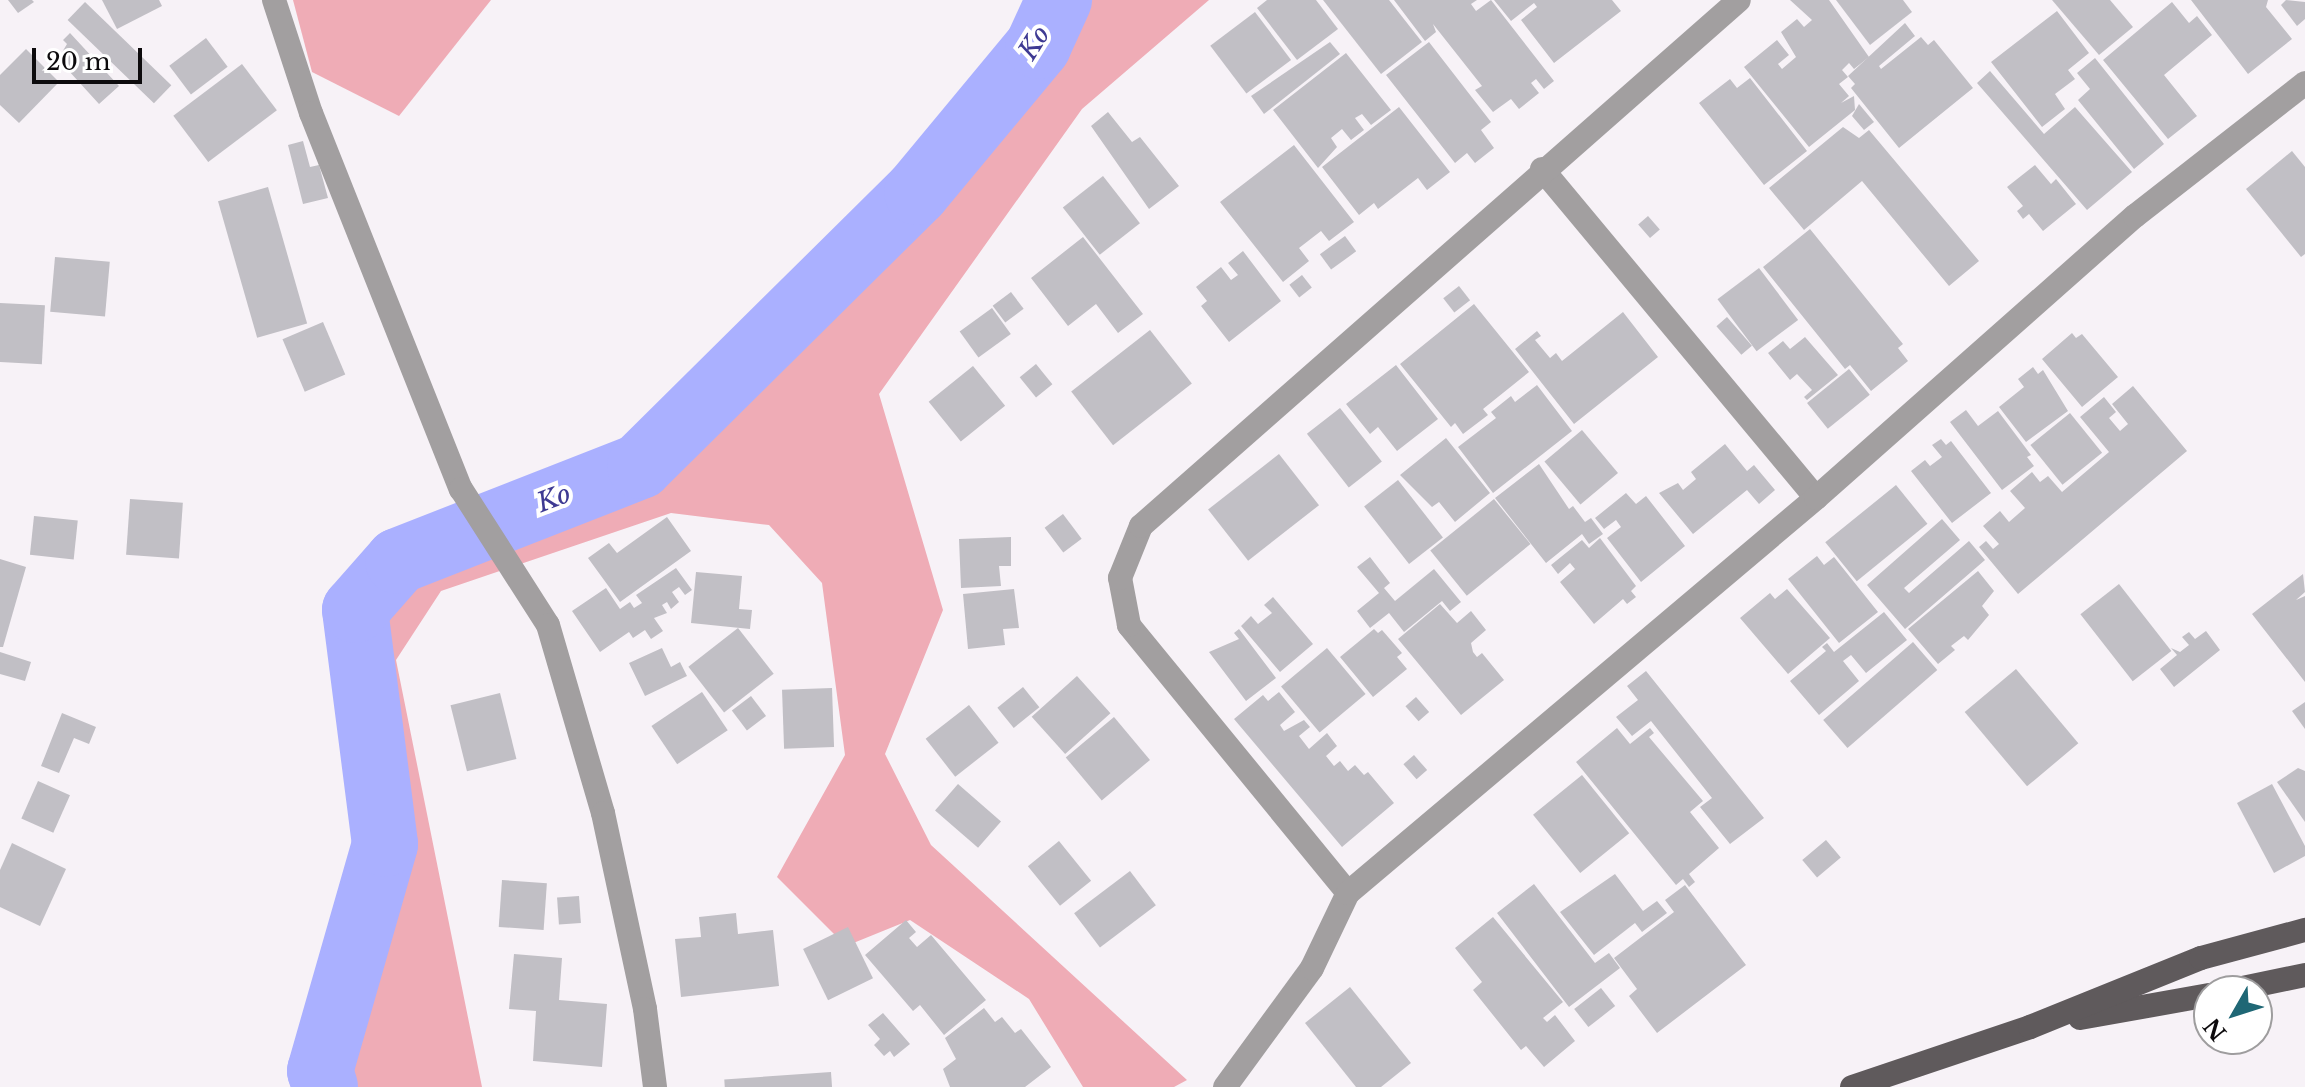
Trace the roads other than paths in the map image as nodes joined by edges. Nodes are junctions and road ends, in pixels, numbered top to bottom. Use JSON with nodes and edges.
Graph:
{"nodes":[{"id":1,"x":274,"y":0,"type":"edge"},
{"id":2,"x":1739,"y":0,"type":"edge"},
{"id":3,"x":2305,"y":83,"type":"edge"},
{"id":4,"x":1542,"y":169,"type":"junction"},
{"id":5,"x":1816,"y":498,"type":"junction"},
{"id":6,"x":1348,"y":893,"type":"junction"},
{"id":7,"x":2305,"y":930,"type":"edge"},
{"id":8,"x":2305,"y":975,"type":"edge"},
{"id":9,"x":2273,"y":982,"type":"edge"},
{"id":10,"x":2193,"y":998,"type":"edge"},
{"id":11,"x":2030,"y":1027,"type":"junction"},
{"id":12,"x":655,"y":1087,"type":"edge"},
{"id":13,"x":1225,"y":1087,"type":"edge"},
{"id":14,"x":1852,"y":1087,"type":"edge"}],
"edges":[{"from":1,"to":12,"type":"street"},
{"from":2,"to":4,"type":"street"},
{"from":3,"to":5,"type":"street"},
{"from":4,"to":5,"type":"street"},
{"from":4,"to":6,"type":"street"},
{"from":5,"to":6,"type":"street"},
{"from":6,"to":13,"type":"street"},
{"from":7,"to":11,"type":"main road"},
{"from":8,"to":9,"type":"main road"},
{"from":10,"to":11,"type":"main road"},
{"from":11,"to":14,"type":"main road"}]}
